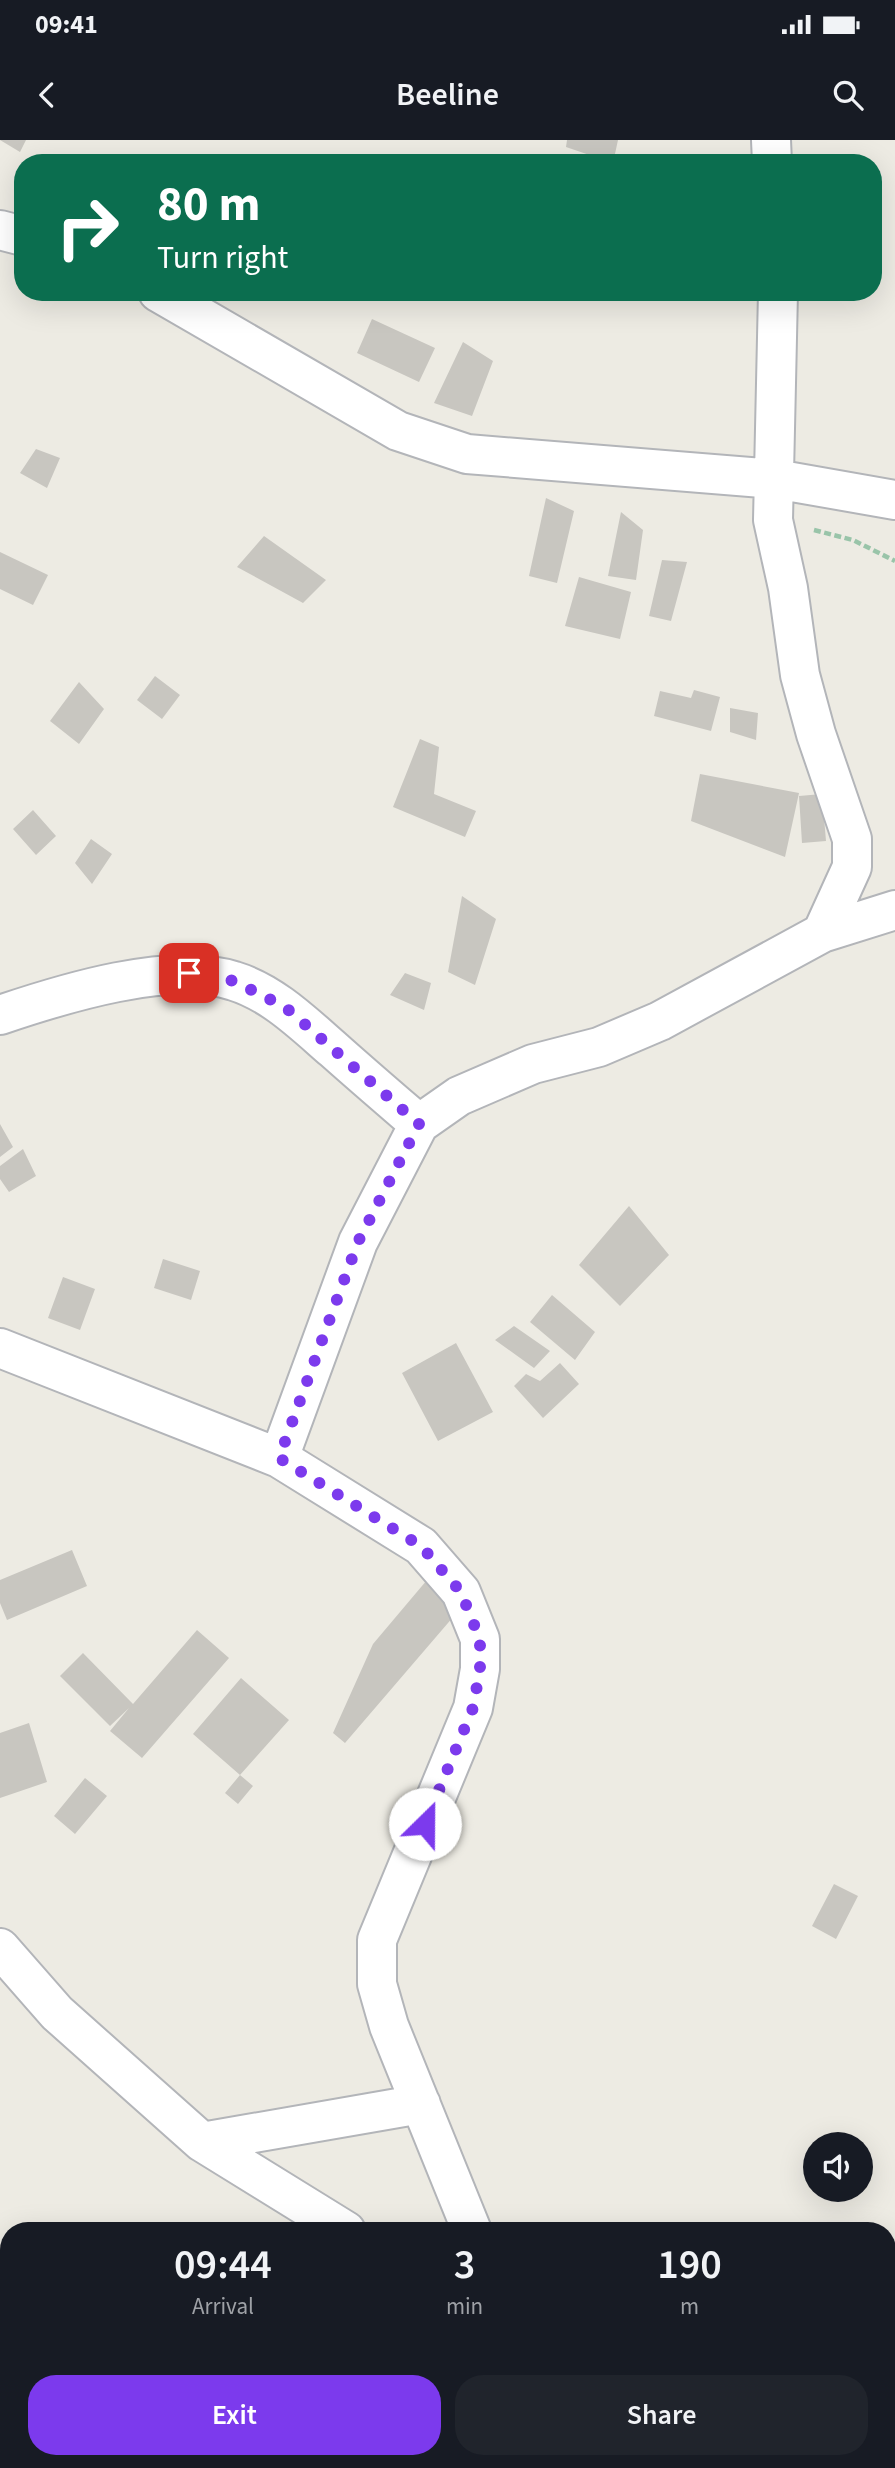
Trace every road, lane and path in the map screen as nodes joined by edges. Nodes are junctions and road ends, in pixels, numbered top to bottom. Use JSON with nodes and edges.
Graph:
{"nodes":[{"id":1,"x":174,"y":301,"type":"edge"},
{"id":2,"x":778,"y":301,"type":"edge"},
{"id":3,"x":775,"y":479,"type":"junction"},
{"id":4,"x":895,"y":500,"type":"edge"},
{"id":5,"x":773,"y":520,"type":"junction"},
{"id":6,"x":895,"y":561,"type":"edge"},
{"id":7,"x":895,"y":910,"type":"edge"},
{"id":8,"x":822,"y":933,"type":"junction"},
{"id":9,"x":0,"y":1015,"type":"edge"},
{"id":10,"x":419,"y":1124,"type":"junction"},
{"id":11,"x":0,"y":1348,"type":"edge"},
{"id":12,"x":279,"y":1458,"type":"junction"},
{"id":13,"x":0,"y":1948,"type":"edge"},
{"id":14,"x":421,"y":2104,"type":"junction"},
{"id":15,"x":202,"y":2141,"type":"junction"},
{"id":16,"x":332,"y":2222,"type":"edge"},
{"id":17,"x":468,"y":2222,"type":"edge"}],
"edges":[{"from":1,"to":3,"type":"street"},
{"from":2,"to":3,"type":"street"},
{"from":3,"to":4,"type":"street"},
{"from":3,"to":5,"type":"street"},
{"from":5,"to":6,"type":"path"},
{"from":5,"to":8,"type":"street"},
{"from":7,"to":8,"type":"street"},
{"from":8,"to":10,"type":"street"},
{"from":9,"to":10,"type":"street"},
{"from":10,"to":12,"type":"street"},
{"from":11,"to":12,"type":"street"},
{"from":12,"to":14,"type":"street"},
{"from":13,"to":15,"type":"street"},
{"from":14,"to":15,"type":"street"},
{"from":14,"to":17,"type":"street"},
{"from":15,"to":16,"type":"street"}]}
